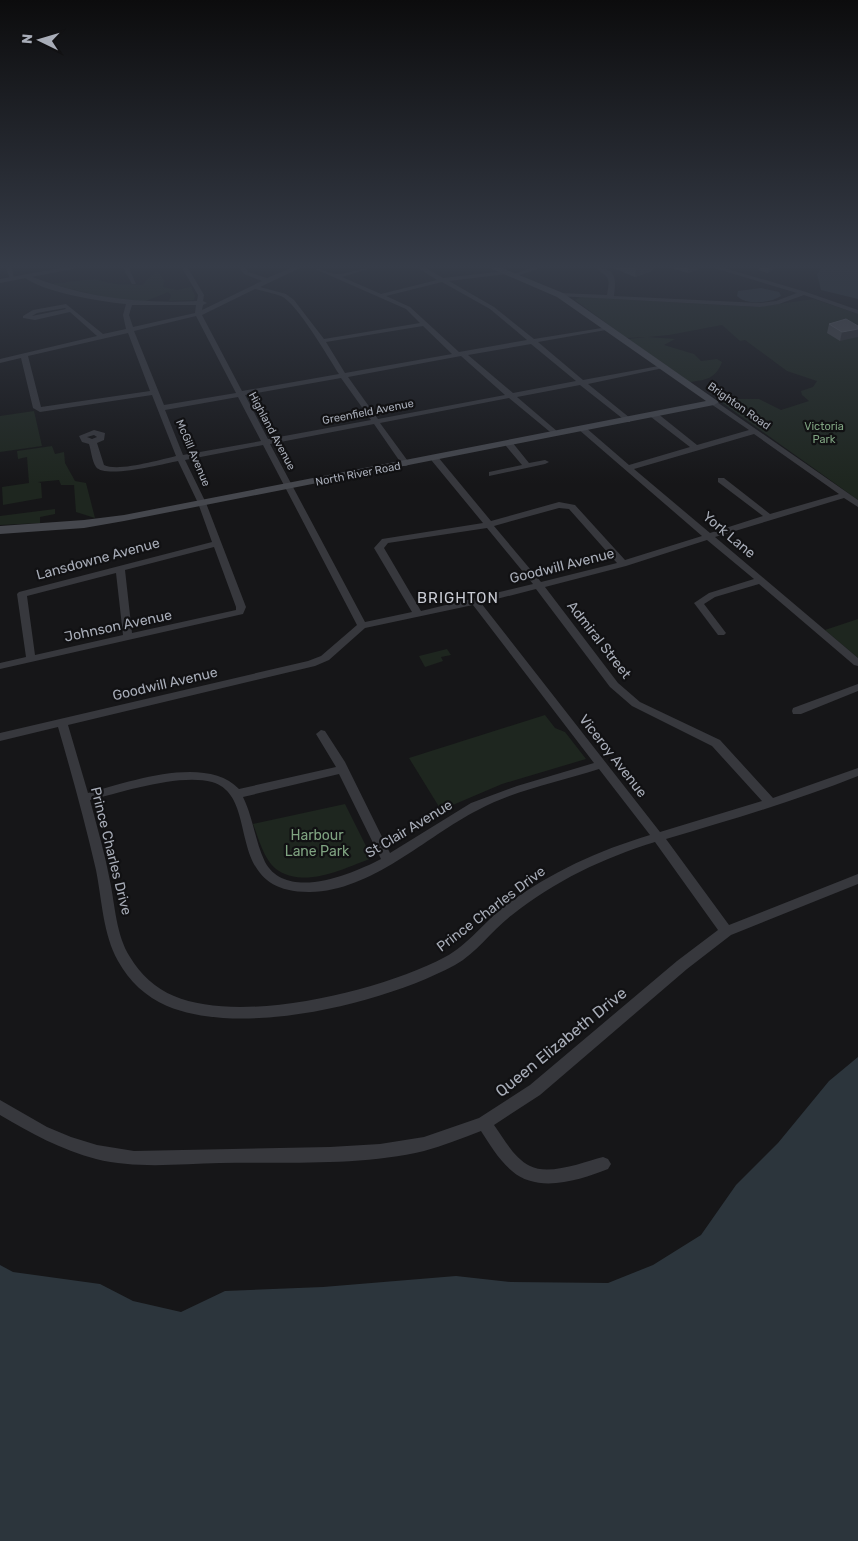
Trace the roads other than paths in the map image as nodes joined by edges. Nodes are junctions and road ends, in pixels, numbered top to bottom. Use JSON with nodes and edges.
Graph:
{"nodes":[{"id":1,"x":89,"y":340,"type":"edge"},
{"id":2,"x":134,"y":340,"type":"edge"},
{"id":3,"x":211,"y":340,"type":"edge"},
{"id":4,"x":329,"y":340,"type":"edge"},
{"id":5,"x":443,"y":340,"type":"edge"},
{"id":6,"x":531,"y":340,"type":"edge"},
{"id":7,"x":545,"y":340,"type":"edge"},
{"id":8,"x":624,"y":340,"type":"edge"},
{"id":9,"x":322,"y":341,"type":"joint"},
{"id":10,"x":534,"y":342,"type":"junction"},
{"id":11,"x":24,"y":355,"type":"junction"},
{"id":12,"x":461,"y":355,"type":"junction"},
{"id":13,"x":0,"y":361,"type":"edge"},
{"id":14,"x":664,"y":367,"type":"junction"},
{"id":15,"x":344,"y":376,"type":"junction"},
{"id":16,"x":584,"y":382,"type":"junction"},
{"id":17,"x":155,"y":392,"type":"junction"},
{"id":18,"x":240,"y":395,"type":"junction"},
{"id":19,"x":510,"y":396,"type":"junction"},
{"id":20,"x":714,"y":402,"type":"junction"},
{"id":21,"x":162,"y":408,"type":"junction"},
{"id":22,"x":654,"y":414,"type":"junction"},
{"id":23,"x":627,"y":420,"type":"junction"},
{"id":24,"x":377,"y":422,"type":"junction"},
{"id":25,"x":582,"y":429,"type":"junction"},
{"id":26,"x":755,"y":431,"type":"junction"},
{"id":27,"x":555,"y":434,"type":"junction"},
{"id":28,"x":94,"y":442,"type":"dead end"},
{"id":29,"x":267,"y":442,"type":"junction"},
{"id":30,"x":509,"y":444,"type":"junction"},
{"id":31,"x":696,"y":448,"type":"junction"},
{"id":32,"x":436,"y":458,"type":"junction"},
{"id":33,"x":182,"y":459,"type":"junction"},
{"id":34,"x":545,"y":462,"type":"dead end"},
{"id":35,"x":406,"y":464,"type":"junction"},
{"id":36,"x":527,"y":466,"type":"junction"},
{"id":37,"x":628,"y":468,"type":"junction"},
{"id":38,"x":492,"y":474,"type":"dead end"},
{"id":39,"x":721,"y":480,"type":"dead end"},
{"id":40,"x":288,"y":487,"type":"junction"},
{"id":41,"x":845,"y":495,"type":"junction"},
{"id":42,"x":202,"y":503,"type":"junction"},
{"id":43,"x":858,"y":504,"type":"edge"},
{"id":44,"x":769,"y":517,"type":"junction"},
{"id":45,"x":488,"y":525,"type":"junction"},
{"id":46,"x":0,"y":530,"type":"edge"},
{"id":47,"x":709,"y":536,"type":"junction"},
{"id":48,"x":216,"y":544,"type":"junction"},
{"id":49,"x":623,"y":564,"type":"junction"},
{"id":50,"x":120,"y":570,"type":"junction"},
{"id":51,"x":762,"y":580,"type":"junction"},
{"id":52,"x":539,"y":586,"type":"junction"},
{"id":53,"x":474,"y":602,"type":"junction"},
{"id":54,"x":240,"y":612,"type":"joint"},
{"id":55,"x":418,"y":614,"type":"junction"},
{"id":56,"x":362,"y":626,"type":"junction"},
{"id":57,"x":721,"y":633,"type":"dead end"},
{"id":58,"x":128,"y":638,"type":"junction"},
{"id":59,"x":31,"y":659,"type":"junction"},
{"id":60,"x":858,"y":662,"type":"edge"},
{"id":61,"x":0,"y":666,"type":"edge"},
{"id":62,"x":858,"y":687,"type":"edge"},
{"id":63,"x":797,"y":711,"type":"dead end"},
{"id":64,"x":62,"y":722,"type":"junction"},
{"id":65,"x":321,"y":734,"type":"dead end"},
{"id":66,"x":0,"y":737,"type":"edge"},
{"id":67,"x":600,"y":765,"type":"junction"},
{"id":68,"x":342,"y":769,"type":"junction"},
{"id":69,"x":858,"y":772,"type":"edge"},
{"id":70,"x":236,"y":794,"type":"junction"},
{"id":71,"x":83,"y":798,"type":"junction"},
{"id":72,"x":771,"y":803,"type":"junction"},
{"id":73,"x":658,"y":837,"type":"junction"},
{"id":74,"x":388,"y":861,"type":"junction"},
{"id":75,"x":858,"y":879,"type":"edge"},
{"id":76,"x":726,"y":931,"type":"junction"},
{"id":77,"x":0,"y":1107,"type":"edge"},
{"id":78,"x":484,"y":1123,"type":"junction"},
{"id":79,"x":603,"y":1164,"type":"dead end"}],
"edges":[{"from":1,"to":11,"type":"street"},
{"from":2,"to":17,"type":"street","name":"McGill Avenue"},
{"from":3,"to":18,"type":"street","name":"Highland Avenue"},
{"from":4,"to":9,"type":"street"},
{"from":5,"to":12,"type":"street"},
{"from":6,"to":10,"type":"street"},
{"from":7,"to":10,"type":"street"},
{"from":8,"to":14,"type":"main road","name":"Brighton Road"},
{"from":9,"to":15,"type":"street"},
{"from":10,"to":12,"type":"street"},
{"from":10,"to":16,"type":"street"},
{"from":11,"to":13,"type":"street"},
{"from":11,"to":17,"type":"street"},
{"from":12,"to":15,"type":"street"},
{"from":12,"to":19,"type":"street"},
{"from":14,"to":16,"type":"street","name":"Greenfield Avenue"},
{"from":14,"to":20,"type":"main road","name":"Brighton Road"},
{"from":15,"to":18,"type":"street"},
{"from":15,"to":24,"type":"street"},
{"from":16,"to":19,"type":"street","name":"Greenfield Avenue"},
{"from":16,"to":23,"type":"street"},
{"from":17,"to":21,"type":"street","name":"McGill Avenue"},
{"from":18,"to":21,"type":"street"},
{"from":18,"to":29,"type":"street","name":"Highland Avenue"},
{"from":19,"to":24,"type":"street","name":"Greenfield Avenue"},
{"from":19,"to":27,"type":"street"},
{"from":20,"to":22,"type":"main road","name":"North River Road"},
{"from":20,"to":26,"type":"street","name":"Brighton Road"},
{"from":21,"to":33,"type":"street","name":"McGill Avenue"},
{"from":22,"to":23,"type":"main road","name":"North River Road"},
{"from":22,"to":31,"type":"street"},
{"from":23,"to":25,"type":"main road","name":"North River Road"},
{"from":24,"to":29,"type":"street","name":"Greenfield Avenue"},
{"from":24,"to":35,"type":"street"},
{"from":25,"to":27,"type":"main road","name":"North River Road"},
{"from":25,"to":37,"type":"street","name":"York Lane"},
{"from":26,"to":31,"type":"street"},
{"from":26,"to":41,"type":"street","name":"Brighton Road"},
{"from":27,"to":30,"type":"main road","name":"North River Road"},
{"from":28,"to":33,"type":"street","name":"Greenfield Avenue"},
{"from":29,"to":33,"type":"street","name":"Greenfield Avenue"},
{"from":29,"to":40,"type":"street","name":"Highland Avenue"},
{"from":30,"to":32,"type":"main road","name":"North River Road"},
{"from":30,"to":36,"type":"street"},
{"from":31,"to":37,"type":"street"},
{"from":32,"to":35,"type":"main road","name":"North River Road"},
{"from":32,"to":45,"type":"street","name":"Admiral Street"},
{"from":33,"to":42,"type":"street","name":"McGill Avenue"},
{"from":34,"to":36,"type":"street"},
{"from":35,"to":40,"type":"main road","name":"North River Road"},
{"from":36,"to":38,"type":"street"},
{"from":37,"to":47,"type":"street","name":"York Lane"},
{"from":39,"to":44,"type":"street"},
{"from":40,"to":42,"type":"main road","name":"North River Road"},
{"from":40,"to":56,"type":"street","name":"Highland Avenue"},
{"from":41,"to":43,"type":"street","name":"Brighton Road"},
{"from":41,"to":44,"type":"street","name":"Goodwill Avenue"},
{"from":42,"to":46,"type":"main road","name":"North River Road"},
{"from":42,"to":48,"type":"street","name":"McGill Avenue"},
{"from":44,"to":47,"type":"street","name":"Goodwill Avenue"},
{"from":45,"to":49,"type":"street"},
{"from":45,"to":52,"type":"street","name":"Admiral Street"},
{"from":45,"to":55,"type":"street"},
{"from":47,"to":49,"type":"street","name":"Goodwill Avenue"},
{"from":47,"to":51,"type":"street","name":"York Lane"},
{"from":48,"to":50,"type":"street","name":"Lansdowne Avenue"},
{"from":48,"to":54,"type":"street","name":"McGill Avenue"},
{"from":49,"to":52,"type":"street","name":"Goodwill Avenue"},
{"from":50,"to":58,"type":"street"},
{"from":50,"to":59,"type":"street","name":"Lansdowne Avenue"},
{"from":51,"to":57,"type":"street"},
{"from":51,"to":60,"type":"street","name":"York Lane"},
{"from":52,"to":53,"type":"street","name":"Goodwill Avenue"},
{"from":52,"to":72,"type":"street","name":"Admiral Street"},
{"from":53,"to":55,"type":"street","name":"Goodwill Avenue"},
{"from":53,"to":67,"type":"street","name":"Viceroy Avenue"},
{"from":54,"to":58,"type":"street","name":"Johnson Avenue"},
{"from":55,"to":56,"type":"street","name":"Goodwill Avenue"},
{"from":56,"to":64,"type":"street","name":"Goodwill Avenue"},
{"from":58,"to":59,"type":"street","name":"Johnson Avenue"},
{"from":59,"to":61,"type":"street","name":"Johnson Avenue"},
{"from":62,"to":63,"type":"street"},
{"from":64,"to":66,"type":"street","name":"Goodwill Avenue"},
{"from":64,"to":71,"type":"street","name":"Prince Charles Drive"},
{"from":65,"to":68,"type":"street"},
{"from":67,"to":73,"type":"street","name":"Viceroy Avenue"},
{"from":67,"to":74,"type":"street","name":"St Clair Avenue"},
{"from":68,"to":70,"type":"street"},
{"from":68,"to":74,"type":"street"},
{"from":69,"to":72,"type":"street","name":"Prince Charles Drive"},
{"from":70,"to":71,"type":"street"},
{"from":70,"to":74,"type":"street","name":"St Clair Avenue"},
{"from":71,"to":73,"type":"street","name":"Prince Charles Drive"},
{"from":72,"to":73,"type":"street","name":"Prince Charles Drive"},
{"from":73,"to":76,"type":"street","name":"Viceroy Avenue"},
{"from":75,"to":76,"type":"street","name":"Queen Elizabeth Drive"},
{"from":76,"to":78,"type":"street","name":"Queen Elizabeth Drive"},
{"from":77,"to":78,"type":"street","name":"Queen Elizabeth Drive"},
{"from":78,"to":79,"type":"street"}]}
